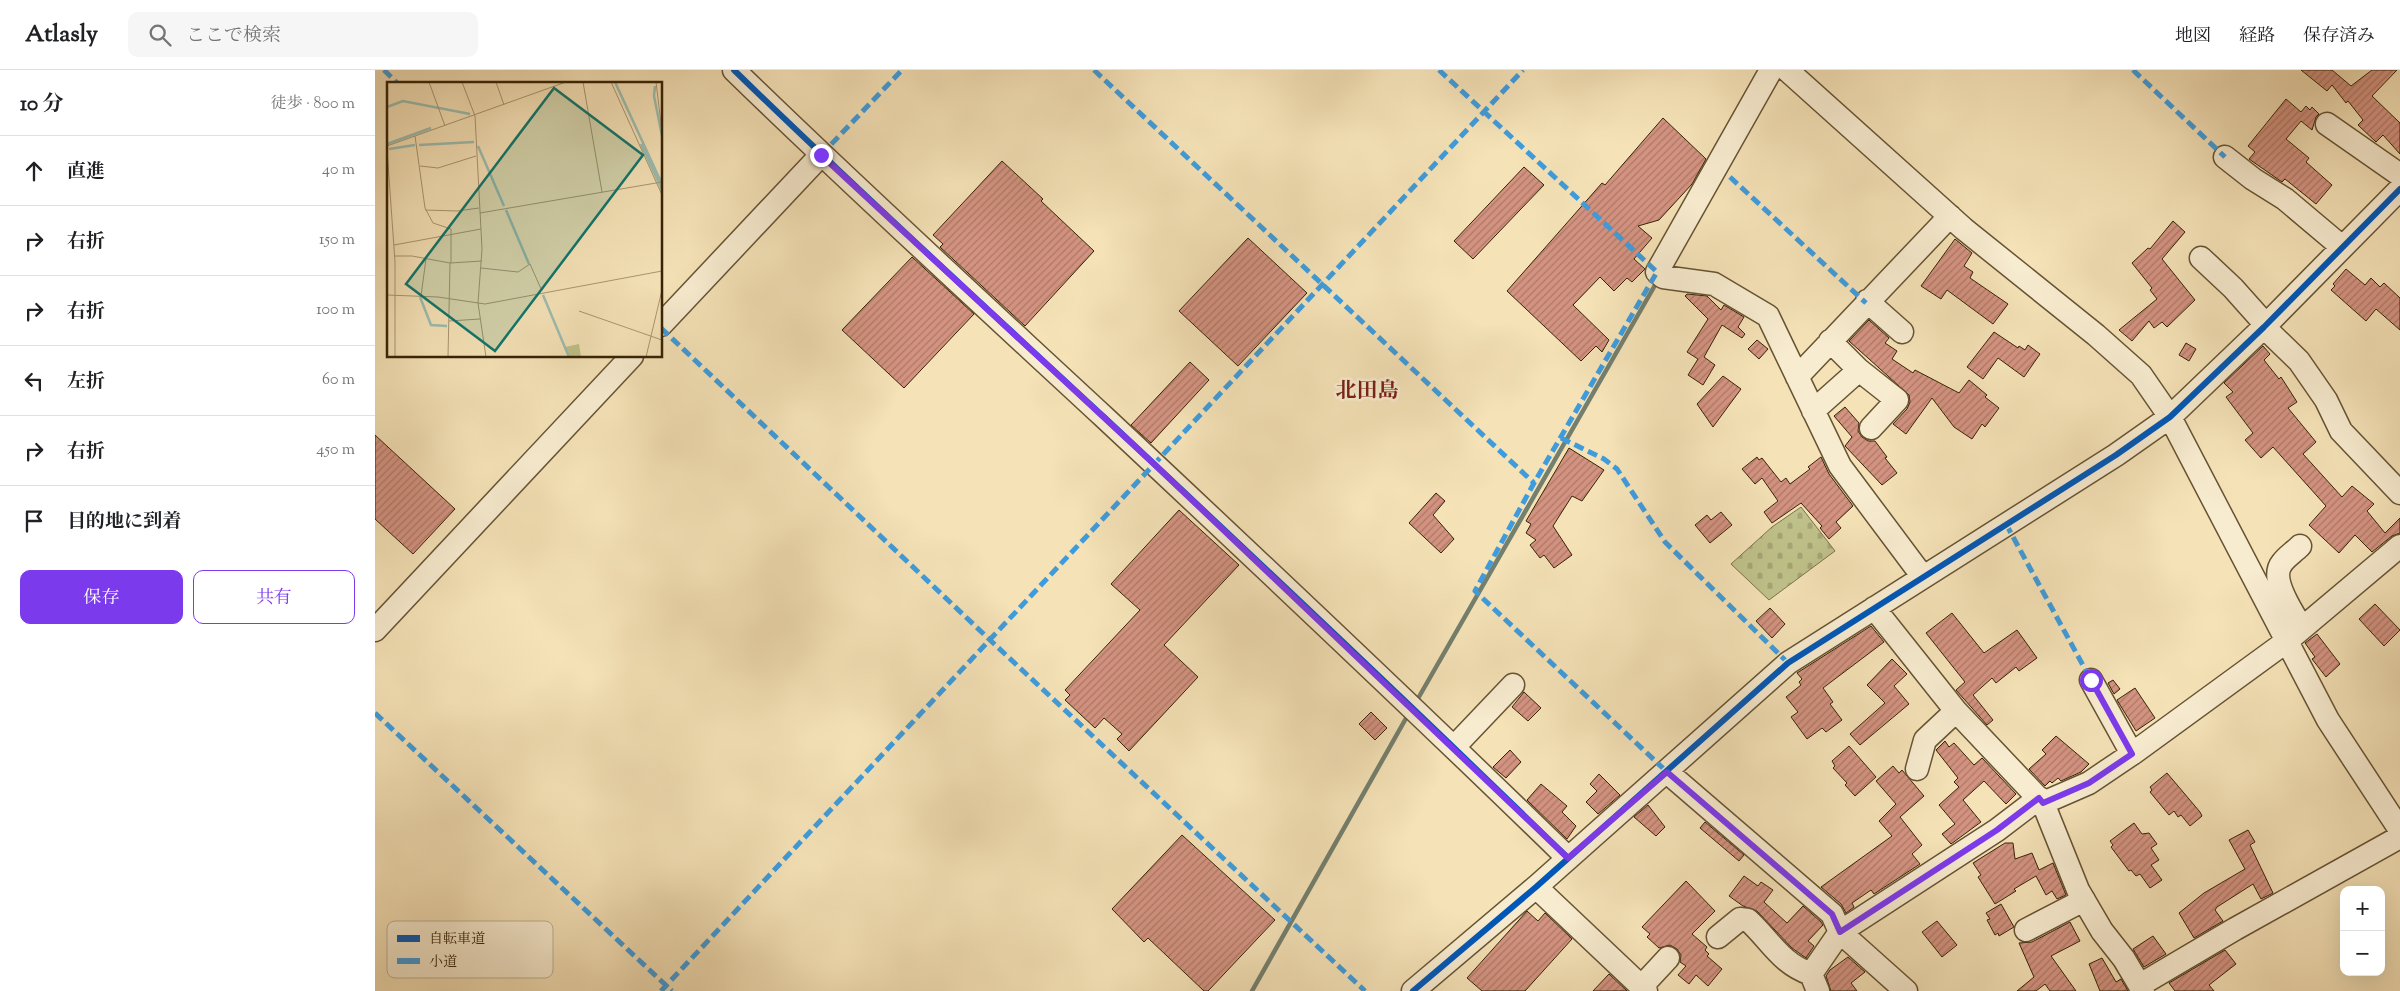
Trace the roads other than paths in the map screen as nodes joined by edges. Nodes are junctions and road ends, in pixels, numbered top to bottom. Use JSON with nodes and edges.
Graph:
{"nodes":[{"id":1,"x":734,"y":70,"type":"edge"},
{"id":2,"x":1771,"y":70,"type":"edge"},
{"id":3,"x":1787,"y":70,"type":"edge"},
{"id":4,"x":2327,"y":124,"type":"dead end"},
{"id":5,"x":821,"y":155,"type":"junction"},
{"id":6,"x":2225,"y":157,"type":"dead end"},
{"id":7,"x":2400,"y":175,"type":"edge"},
{"id":8,"x":2400,"y":189,"type":"edge"},
{"id":9,"x":1949,"y":216,"type":"junction"},
{"id":10,"x":2342,"y":248,"type":"junction"},
{"id":11,"x":2201,"y":258,"type":"dead end"},
{"id":12,"x":1867,"y":301,"type":"junction"},
{"id":13,"x":663,"y":323,"type":"edge"},
{"id":14,"x":2265,"y":326,"type":"junction"},
{"id":15,"x":1902,"y":332,"type":"dead end"},
{"id":16,"x":1830,"y":341,"type":"junction"},
{"id":17,"x":630,"y":358,"type":"edge"},
{"id":18,"x":1859,"y":370,"type":"junction"},
{"id":19,"x":1797,"y":377,"type":"junction"},
{"id":20,"x":1813,"y":411,"type":"junction"},
{"id":21,"x":2170,"y":418,"type":"junction"},
{"id":22,"x":1871,"y":428,"type":"dead end"},
{"id":23,"x":2400,"y":493,"type":"edge"},
{"id":24,"x":2300,"y":546,"type":"dead end"},
{"id":25,"x":2400,"y":546,"type":"edge"},
{"id":26,"x":1923,"y":577,"type":"junction"},
{"id":27,"x":1874,"y":608,"type":"junction"},
{"id":28,"x":375,"y":630,"type":"edge"},
{"id":29,"x":2294,"y":634,"type":"junction"},
{"id":30,"x":2091,"y":680,"type":"dead end"},
{"id":31,"x":1513,"y":685,"type":"dead end"},
{"id":32,"x":1956,"y":711,"type":"junction"},
{"id":33,"x":1454,"y":747,"type":"junction"},
{"id":34,"x":2132,"y":754,"type":"junction"},
{"id":35,"x":1917,"y":769,"type":"dead end"},
{"id":36,"x":1667,"y":772,"type":"junction"},
{"id":37,"x":2041,"y":801,"type":"junction"},
{"id":38,"x":2400,"y":830,"type":"edge"},
{"id":39,"x":2400,"y":837,"type":"edge"},
{"id":40,"x":1568,"y":858,"type":"junction"},
{"id":41,"x":1536,"y":887,"type":"junction"},
{"id":42,"x":2084,"y":900,"type":"junction"},
{"id":43,"x":2025,"y":930,"type":"dead end"},
{"id":44,"x":1840,"y":932,"type":"junction"},
{"id":45,"x":1719,"y":937,"type":"dead end"},
{"id":46,"x":1669,"y":958,"type":"dead end"},
{"id":47,"x":1815,"y":982,"type":"edge"},
{"id":48,"x":2142,"y":988,"type":"edge"},
{"id":49,"x":1644,"y":989,"type":"edge"},
{"id":50,"x":1413,"y":991,"type":"edge"},
{"id":51,"x":1906,"y":991,"type":"edge"}],
"edges":[{"from":1,"to":5,"type":"street"},
{"from":2,"to":19,"type":"street"},
{"from":3,"to":9,"type":"street"},
{"from":4,"to":7,"type":"street"},
{"from":5,"to":13,"type":"street"},
{"from":5,"to":33,"type":"street"},
{"from":6,"to":10,"type":"street"},
{"from":8,"to":10,"type":"street"},
{"from":9,"to":12,"type":"street"},
{"from":9,"to":21,"type":"street"},
{"from":10,"to":14,"type":"street"},
{"from":11,"to":14,"type":"street"},
{"from":12,"to":15,"type":"street"},
{"from":12,"to":16,"type":"street"},
{"from":14,"to":21,"type":"street"},
{"from":14,"to":23,"type":"street"},
{"from":16,"to":18,"type":"street"},
{"from":16,"to":19,"type":"street"},
{"from":17,"to":28,"type":"street"},
{"from":18,"to":20,"type":"street"},
{"from":18,"to":22,"type":"street"},
{"from":19,"to":20,"type":"street"},
{"from":20,"to":26,"type":"street"},
{"from":21,"to":26,"type":"street"},
{"from":21,"to":29,"type":"street"},
{"from":24,"to":29,"type":"street"},
{"from":25,"to":29,"type":"street"},
{"from":26,"to":27,"type":"street"},
{"from":27,"to":32,"type":"street"},
{"from":27,"to":36,"type":"street"},
{"from":29,"to":34,"type":"street"},
{"from":29,"to":38,"type":"street"},
{"from":30,"to":34,"type":"street"},
{"from":31,"to":33,"type":"street"},
{"from":32,"to":35,"type":"street"},
{"from":32,"to":37,"type":"street"},
{"from":33,"to":40,"type":"street"},
{"from":34,"to":37,"type":"street"},
{"from":36,"to":40,"type":"street"},
{"from":36,"to":44,"type":"street"},
{"from":37,"to":42,"type":"street"},
{"from":37,"to":44,"type":"street"},
{"from":39,"to":48,"type":"street"},
{"from":40,"to":41,"type":"street"},
{"from":41,"to":49,"type":"street"},
{"from":41,"to":50,"type":"street"},
{"from":42,"to":43,"type":"street"},
{"from":42,"to":48,"type":"street"},
{"from":44,"to":47,"type":"street"},
{"from":44,"to":51,"type":"street"},
{"from":45,"to":47,"type":"street"},
{"from":46,"to":49,"type":"street"}]}
